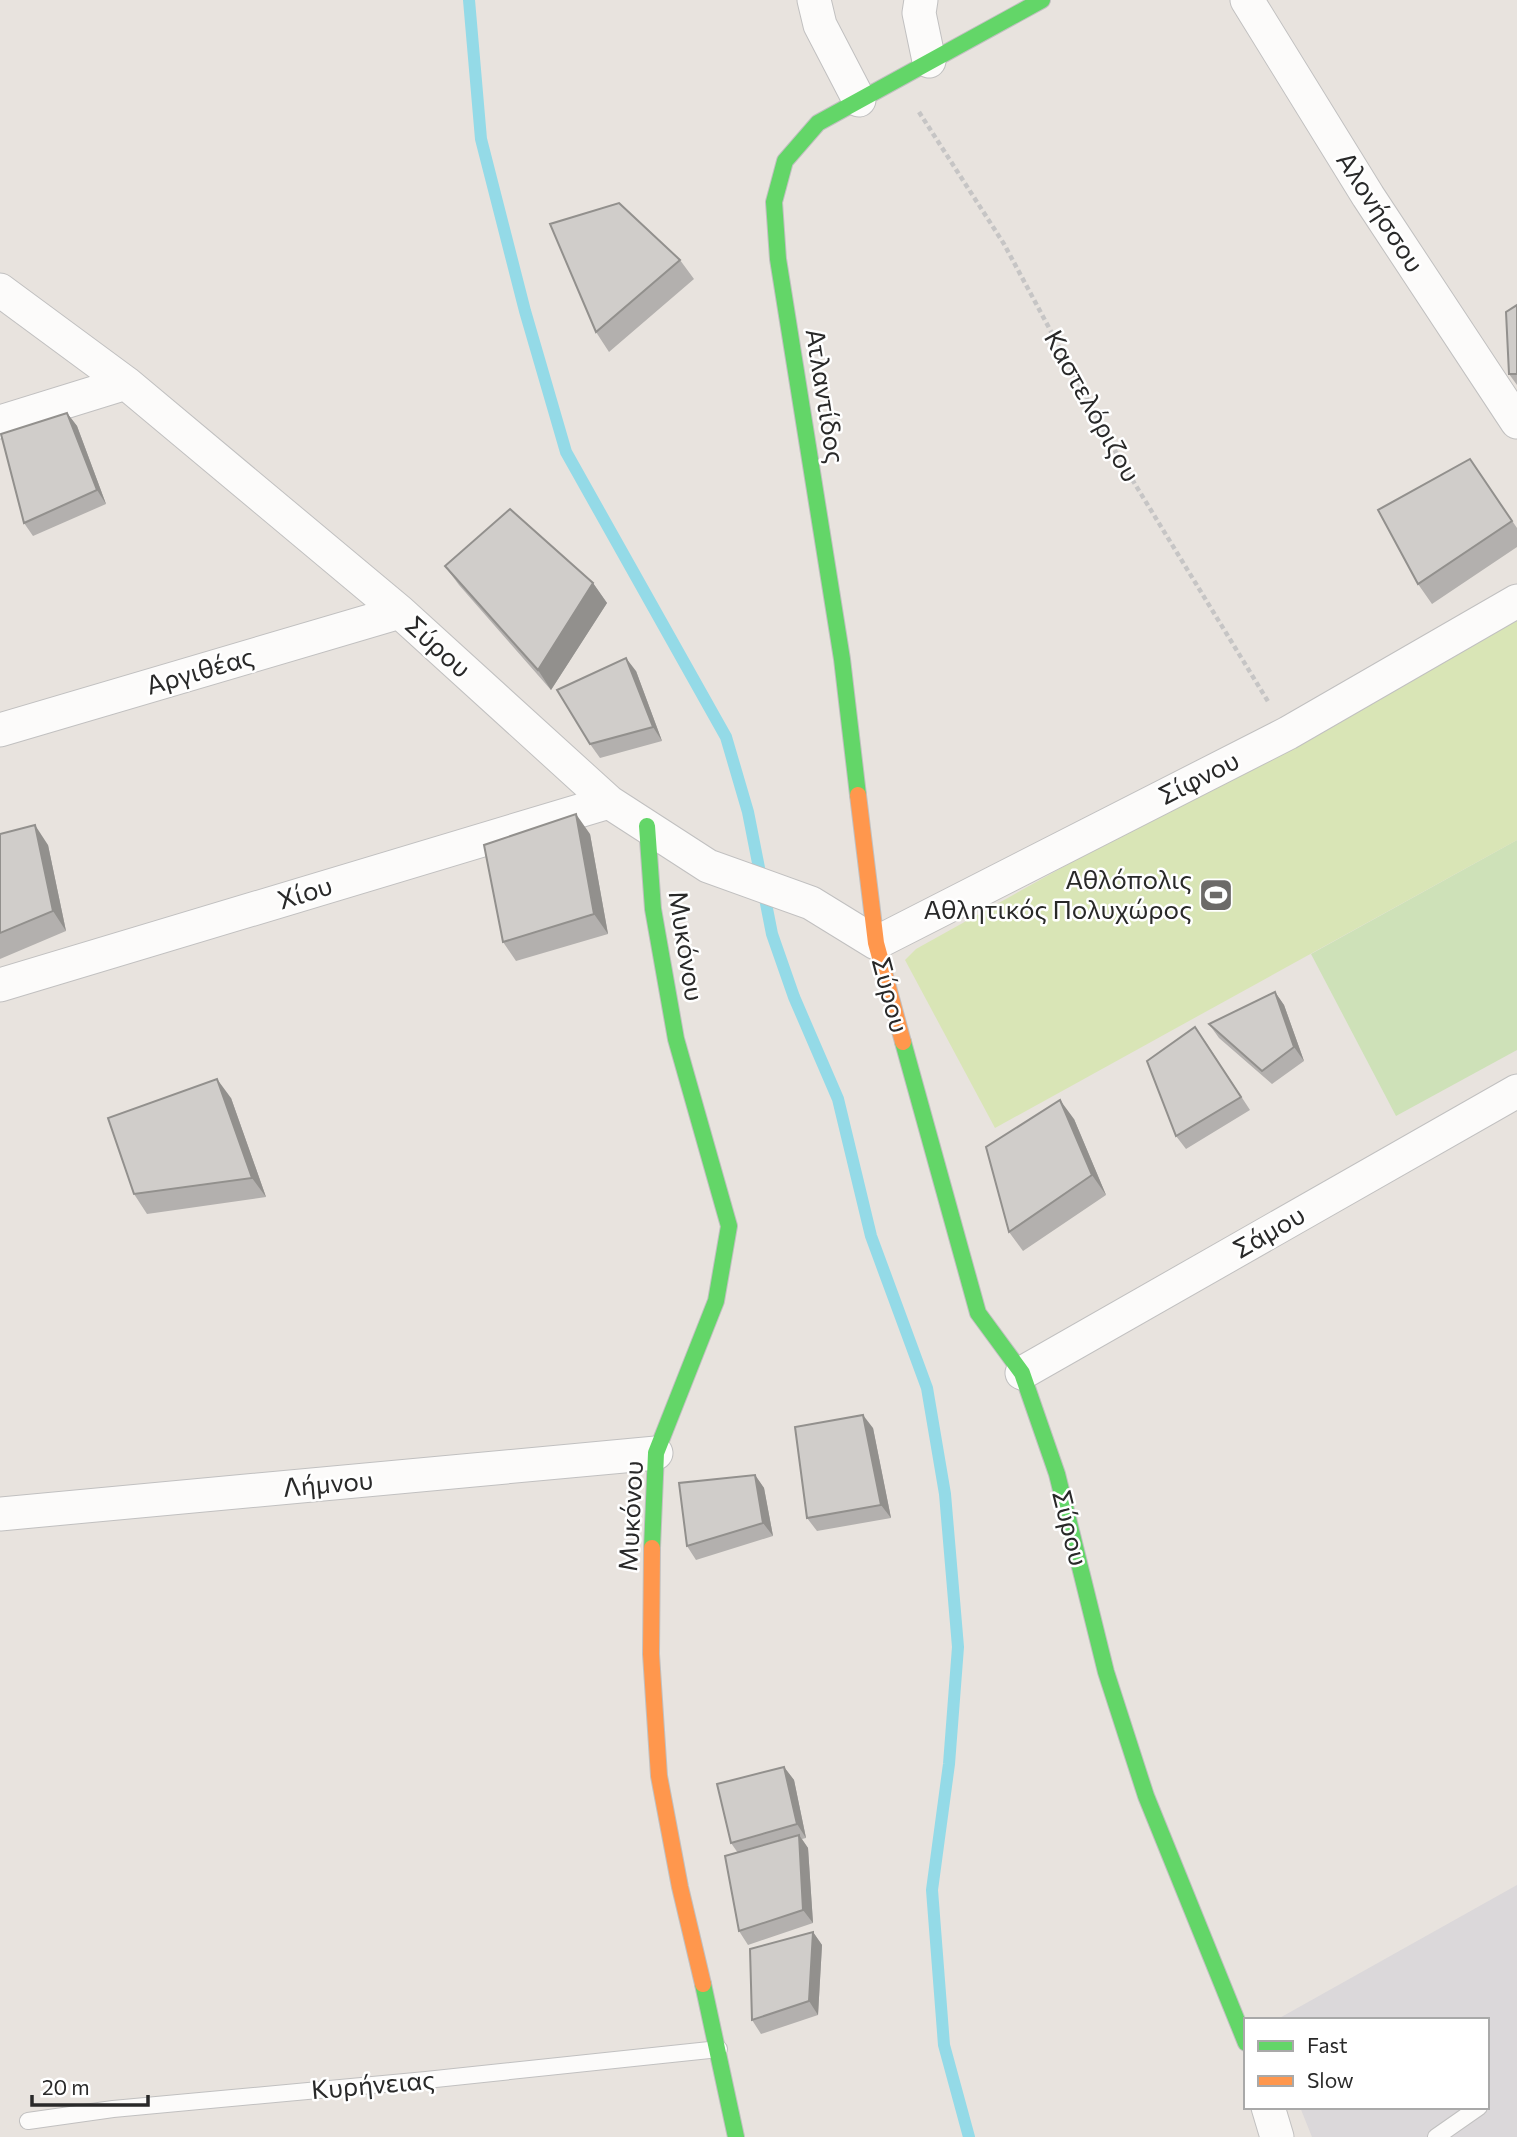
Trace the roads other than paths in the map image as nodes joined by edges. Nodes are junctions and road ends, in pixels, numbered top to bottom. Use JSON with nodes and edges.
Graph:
{"nodes":[{"id":1,"x":814,"y":0,"type":"edge"},
{"id":2,"x":921,"y":0,"type":"edge"},
{"id":3,"x":1042,"y":0,"type":"edge"},
{"id":4,"x":1247,"y":0,"type":"edge"},
{"id":5,"x":929,"y":61,"type":"junction"},
{"id":6,"x":859,"y":100,"type":"junction"},
{"id":7,"x":0,"y":290,"type":"edge"},
{"id":8,"x":126,"y":383,"type":"junction"},
{"id":9,"x":0,"y":422,"type":"edge"},
{"id":10,"x":1517,"y":422,"type":"edge"},
{"id":11,"x":1517,"y":601,"type":"edge"},
{"id":12,"x":400,"y":612,"type":"junction"},
{"id":13,"x":0,"y":730,"type":"edge"},
{"id":14,"x":609,"y":802,"type":"junction"},
{"id":15,"x":647,"y":826,"type":"junction"},
{"id":16,"x":876,"y":943,"type":"junction"},
{"id":17,"x":0,"y":985,"type":"edge"},
{"id":18,"x":1517,"y":1091,"type":"edge"},
{"id":19,"x":1021,"y":1373,"type":"junction"},
{"id":20,"x":656,"y":1453,"type":"junction"},
{"id":21,"x":0,"y":1514,"type":"edge"},
{"id":22,"x":1244,"y":2038,"type":"edge"},
{"id":23,"x":719,"y":2049,"type":"junction"},
{"id":24,"x":1269,"y":2109,"type":"edge"},
{"id":25,"x":1476,"y":2109,"type":"edge"},
{"id":26,"x":28,"y":2121,"type":"dead end"},
{"id":27,"x":736,"y":2137,"type":"edge"},
{"id":28,"x":1277,"y":2137,"type":"edge"},
{"id":29,"x":1436,"y":2137,"type":"edge"}],
"edges":[{"from":1,"to":6,"type":"street"},
{"from":2,"to":5,"type":"street"},
{"from":3,"to":5,"type":"street","name":"Ατλαντίδος"},
{"from":4,"to":10,"type":"street","name":"Αλονήσσου"},
{"from":5,"to":6,"type":"street","name":"Ατλαντίδος"},
{"from":6,"to":16,"type":"street","name":"Ατλαντίδος"},
{"from":7,"to":8,"type":"street","name":"Σύρου"},
{"from":8,"to":9,"type":"street"},
{"from":8,"to":12,"type":"street","name":"Σύρου"},
{"from":11,"to":16,"type":"street","name":"Σίφνου"},
{"from":12,"to":13,"type":"street","name":"Αργιθέας"},
{"from":12,"to":14,"type":"street","name":"Σύρου"},
{"from":14,"to":15,"type":"street","name":"Σύρου"},
{"from":14,"to":17,"type":"street","name":"Χίου"},
{"from":15,"to":16,"type":"street","name":"Σύρου"},
{"from":15,"to":20,"type":"street","name":"Μυκόνου"},
{"from":16,"to":19,"type":"street","name":"Σύρου"},
{"from":18,"to":19,"type":"street","name":"Σάμου"},
{"from":19,"to":22,"type":"street","name":"Σύρου"},
{"from":20,"to":21,"type":"street","name":"Λήμνου"},
{"from":20,"to":23,"type":"street","name":"Μυκόνου"},
{"from":23,"to":26,"type":"lane","name":"Κυρήνειας"},
{"from":23,"to":27,"type":"street","name":"Μυκόνου"},
{"from":24,"to":28,"type":"street"},
{"from":25,"to":29,"type":"lane"}]}
